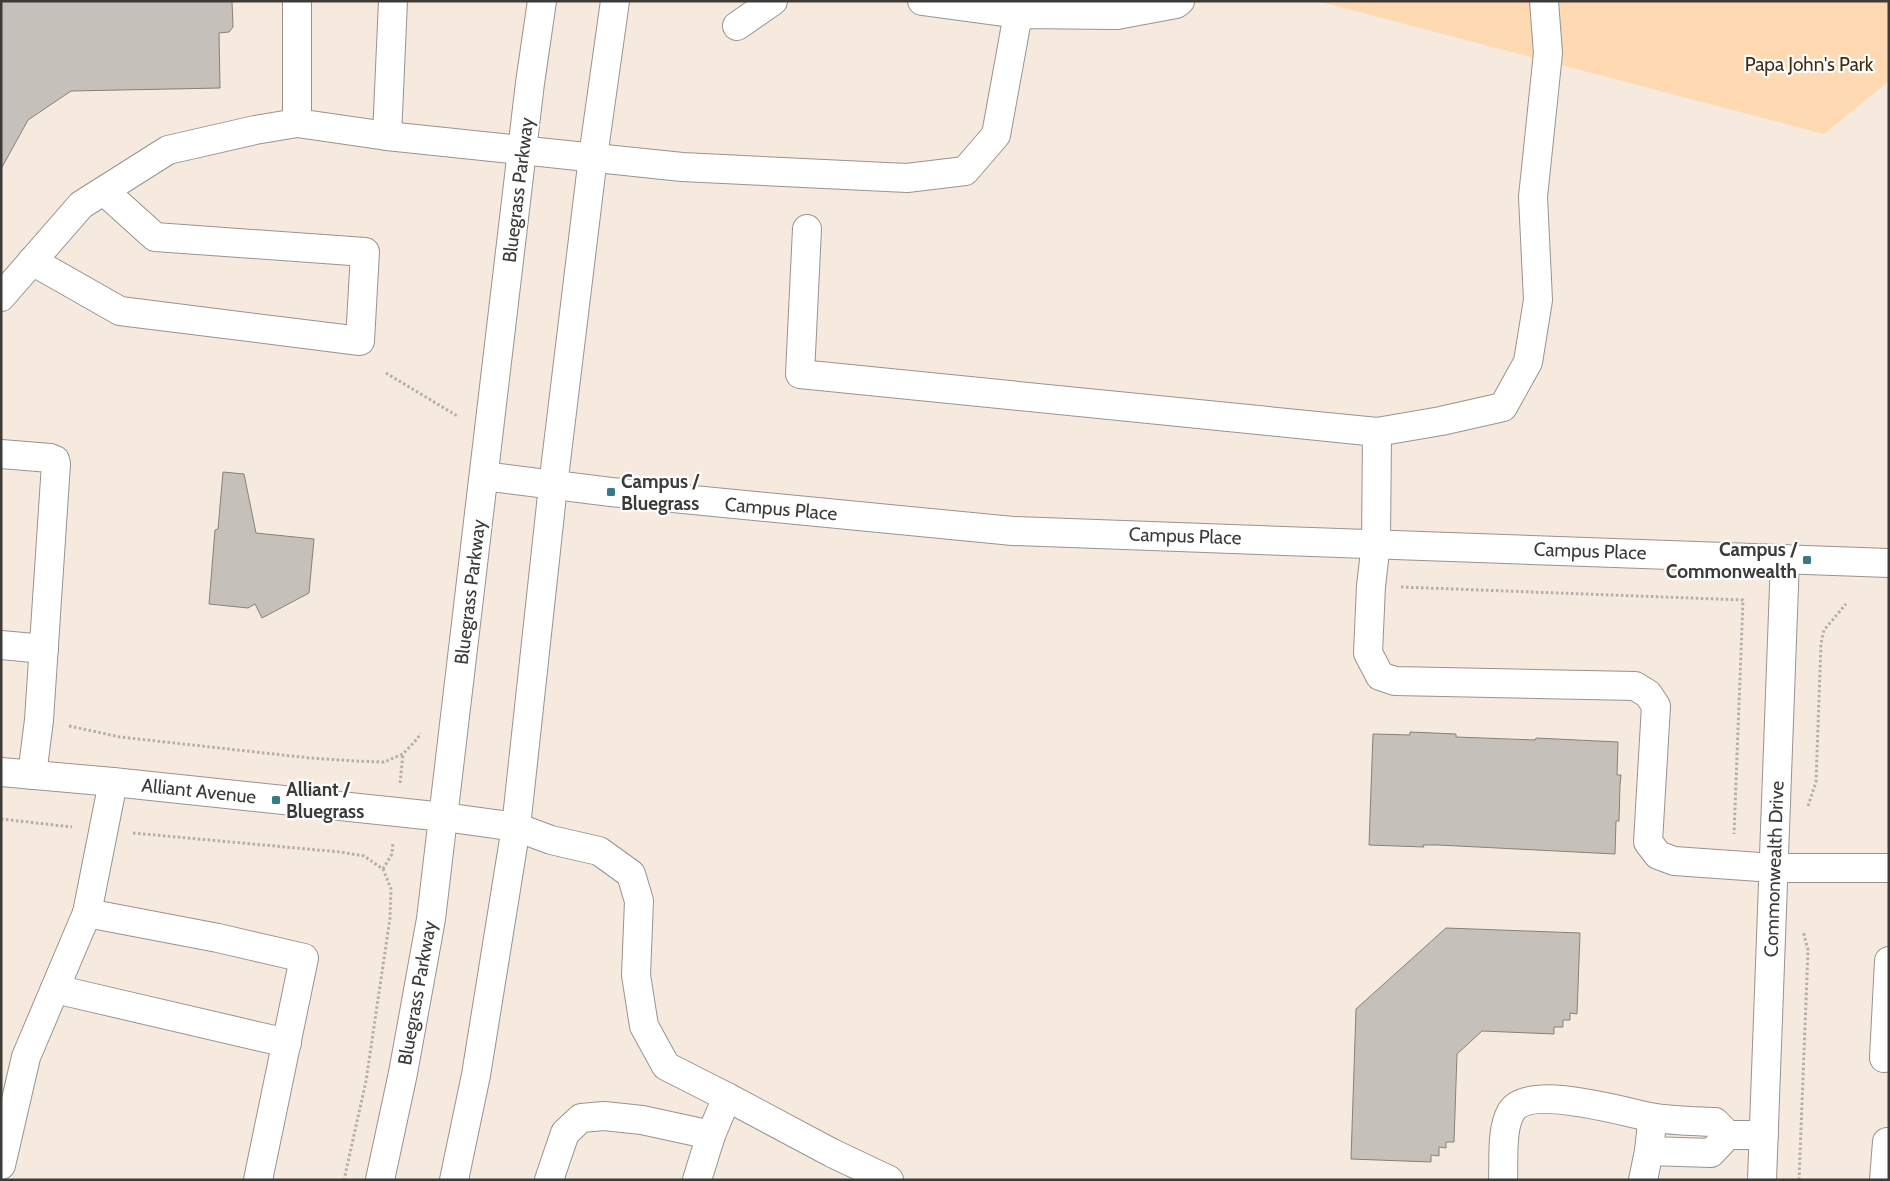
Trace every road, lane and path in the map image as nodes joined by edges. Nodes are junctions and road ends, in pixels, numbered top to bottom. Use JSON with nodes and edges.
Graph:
{"nodes":[{"id":1,"x":297,"y":1,"type":"edge"},
{"id":2,"x":393,"y":1,"type":"edge"},
{"id":3,"x":542,"y":1,"type":"edge"},
{"id":4,"x":615,"y":1,"type":"edge"},
{"id":5,"x":773,"y":1,"type":"edge"},
{"id":6,"x":922,"y":1,"type":"edge"},
{"id":7,"x":1180,"y":1,"type":"edge"},
{"id":8,"x":1544,"y":1,"type":"edge"},
{"id":9,"x":1018,"y":14,"type":"junction"},
{"id":10,"x":737,"y":26,"type":"dead end"},
{"id":11,"x":297,"y":123,"type":"junction"},
{"id":12,"x":387,"y":136,"type":"junction"},
{"id":13,"x":522,"y":150,"type":"junction"},
{"id":14,"x":593,"y":157,"type":"junction"},
{"id":15,"x":104,"y":191,"type":"junction"},
{"id":16,"x":807,"y":230,"type":"dead end"},
{"id":17,"x":32,"y":261,"type":"junction"},
{"id":18,"x":1,"y":297,"type":"edge"},
{"id":19,"x":386,"y":373,"type":"dead end"},
{"id":20,"x":459,"y":426,"type":"dead end"},
{"id":21,"x":1377,"y":432,"type":"junction"},
{"id":22,"x":1,"y":454,"type":"edge"},
{"id":23,"x":484,"y":476,"type":"junction"},
{"id":24,"x":553,"y":486,"type":"junction"},
{"id":25,"x":1376,"y":543,"type":"junction"},
{"id":26,"x":1785,"y":559,"type":"junction"},
{"id":27,"x":1889,"y":563,"type":"edge"},
{"id":28,"x":1371,"y":586,"type":"junction"},
{"id":29,"x":1,"y":645,"type":"edge"},
{"id":30,"x":44,"y":649,"type":"junction"},
{"id":31,"x":39,"y":720,"type":"junction"},
{"id":32,"x":421,"y":731,"type":"dead end"},
{"id":33,"x":1,"y":772,"type":"edge"},
{"id":34,"x":32,"y":776,"type":"junction"},
{"id":35,"x":114,"y":782,"type":"junction"},
{"id":36,"x":444,"y":817,"type":"junction"},
{"id":37,"x":516,"y":827,"type":"junction"},
{"id":38,"x":1733,"y":865,"type":"junction"},
{"id":39,"x":1774,"y":868,"type":"junction"},
{"id":40,"x":1889,"y":868,"type":"edge"},
{"id":41,"x":88,"y":913,"type":"junction"},
{"id":42,"x":1889,"y":960,"type":"edge"},
{"id":43,"x":55,"y":989,"type":"junction"},
{"id":44,"x":287,"y":1043,"type":"junction"},
{"id":45,"x":1884,"y":1058,"type":"dead end"},
{"id":46,"x":727,"y":1097,"type":"junction"},
{"id":47,"x":1652,"y":1118,"type":"junction"},
{"id":48,"x":712,"y":1135,"type":"junction"},
{"id":49,"x":1728,"y":1135,"type":"junction"},
{"id":50,"x":1764,"y":1135,"type":"junction"},
{"id":51,"x":1887,"y":1142,"type":"dead end"},
{"id":52,"x":1649,"y":1151,"type":"junction"},
{"id":53,"x":1,"y":1165,"type":"edge"},
{"id":54,"x":258,"y":1180,"type":"edge"},
{"id":55,"x":380,"y":1180,"type":"edge"},
{"id":56,"x":454,"y":1180,"type":"edge"},
{"id":57,"x":549,"y":1180,"type":"edge"},
{"id":58,"x":697,"y":1180,"type":"edge"},
{"id":59,"x":889,"y":1180,"type":"edge"},
{"id":60,"x":1503,"y":1180,"type":"edge"},
{"id":61,"x":1643,"y":1180,"type":"edge"},
{"id":62,"x":1762,"y":1180,"type":"edge"},
{"id":63,"x":1884,"y":1180,"type":"edge"}],
"edges":[{"from":1,"to":11,"type":"street"},
{"from":2,"to":12,"type":"street"},
{"from":3,"to":13,"type":"street","name":"Bluegrass Parkway"},
{"from":4,"to":14,"type":"street"},
{"from":5,"to":10,"type":"street"},
{"from":6,"to":9,"type":"street"},
{"from":7,"to":9,"type":"street"},
{"from":8,"to":21,"type":"street"},
{"from":9,"to":14,"type":"street"},
{"from":11,"to":12,"type":"street"},
{"from":11,"to":15,"type":"street"},
{"from":12,"to":13,"type":"street"},
{"from":13,"to":14,"type":"street"},
{"from":13,"to":23,"type":"street","name":"Bluegrass Parkway"},
{"from":14,"to":24,"type":"street"},
{"from":15,"to":17,"type":"street"},
{"from":15,"to":17,"type":"street"},
{"from":16,"to":21,"type":"street"},
{"from":17,"to":18,"type":"street"},
{"from":19,"to":20,"type":"path"},
{"from":21,"to":25,"type":"street"},
{"from":22,"to":30,"type":"street"},
{"from":23,"to":24,"type":"street","name":"Campus Place"},
{"from":23,"to":36,"type":"street","name":"Bluegrass Parkway"},
{"from":24,"to":25,"type":"street","name":"Campus Place"},
{"from":24,"to":37,"type":"street"},
{"from":25,"to":26,"type":"street","name":"Campus Place"},
{"from":25,"to":28,"type":"street"},
{"from":26,"to":27,"type":"street","name":"Campus Place"},
{"from":26,"to":39,"type":"street","name":"Commonwealth Drive"},
{"from":28,"to":38,"type":"street"},
{"from":28,"to":38,"type":"path"},
{"from":29,"to":30,"type":"street"},
{"from":30,"to":31,"type":"street"},
{"from":31,"to":32,"type":"path"},
{"from":31,"to":34,"type":"street"},
{"from":33,"to":34,"type":"street","name":"Alliant Avenue"},
{"from":34,"to":35,"type":"street","name":"Alliant Avenue"},
{"from":35,"to":36,"type":"street","name":"Alliant Avenue"},
{"from":35,"to":41,"type":"street"},
{"from":36,"to":37,"type":"street","name":"Alliant Avenue"},
{"from":36,"to":55,"type":"street","name":"Bluegrass Parkway"},
{"from":37,"to":46,"type":"street","name":"Alliant Avenue"},
{"from":37,"to":56,"type":"street"},
{"from":38,"to":39,"type":"street"},
{"from":39,"to":40,"type":"street"},
{"from":39,"to":50,"type":"street","name":"Commonwealth Drive"},
{"from":41,"to":43,"type":"street"},
{"from":41,"to":44,"type":"street"},
{"from":42,"to":45,"type":"street"},
{"from":43,"to":44,"type":"street"},
{"from":43,"to":53,"type":"street"},
{"from":44,"to":54,"type":"street"},
{"from":46,"to":48,"type":"street"},
{"from":46,"to":59,"type":"street","name":"Alliant Avenue"},
{"from":47,"to":49,"type":"street"},
{"from":47,"to":52,"type":"street"},
{"from":47,"to":60,"type":"street"},
{"from":48,"to":57,"type":"street"},
{"from":48,"to":58,"type":"street"},
{"from":49,"to":50,"type":"street"},
{"from":49,"to":52,"type":"street"},
{"from":50,"to":62,"type":"street","name":"Commonwealth Drive"},
{"from":51,"to":63,"type":"street"},
{"from":52,"to":61,"type":"street"}]}
